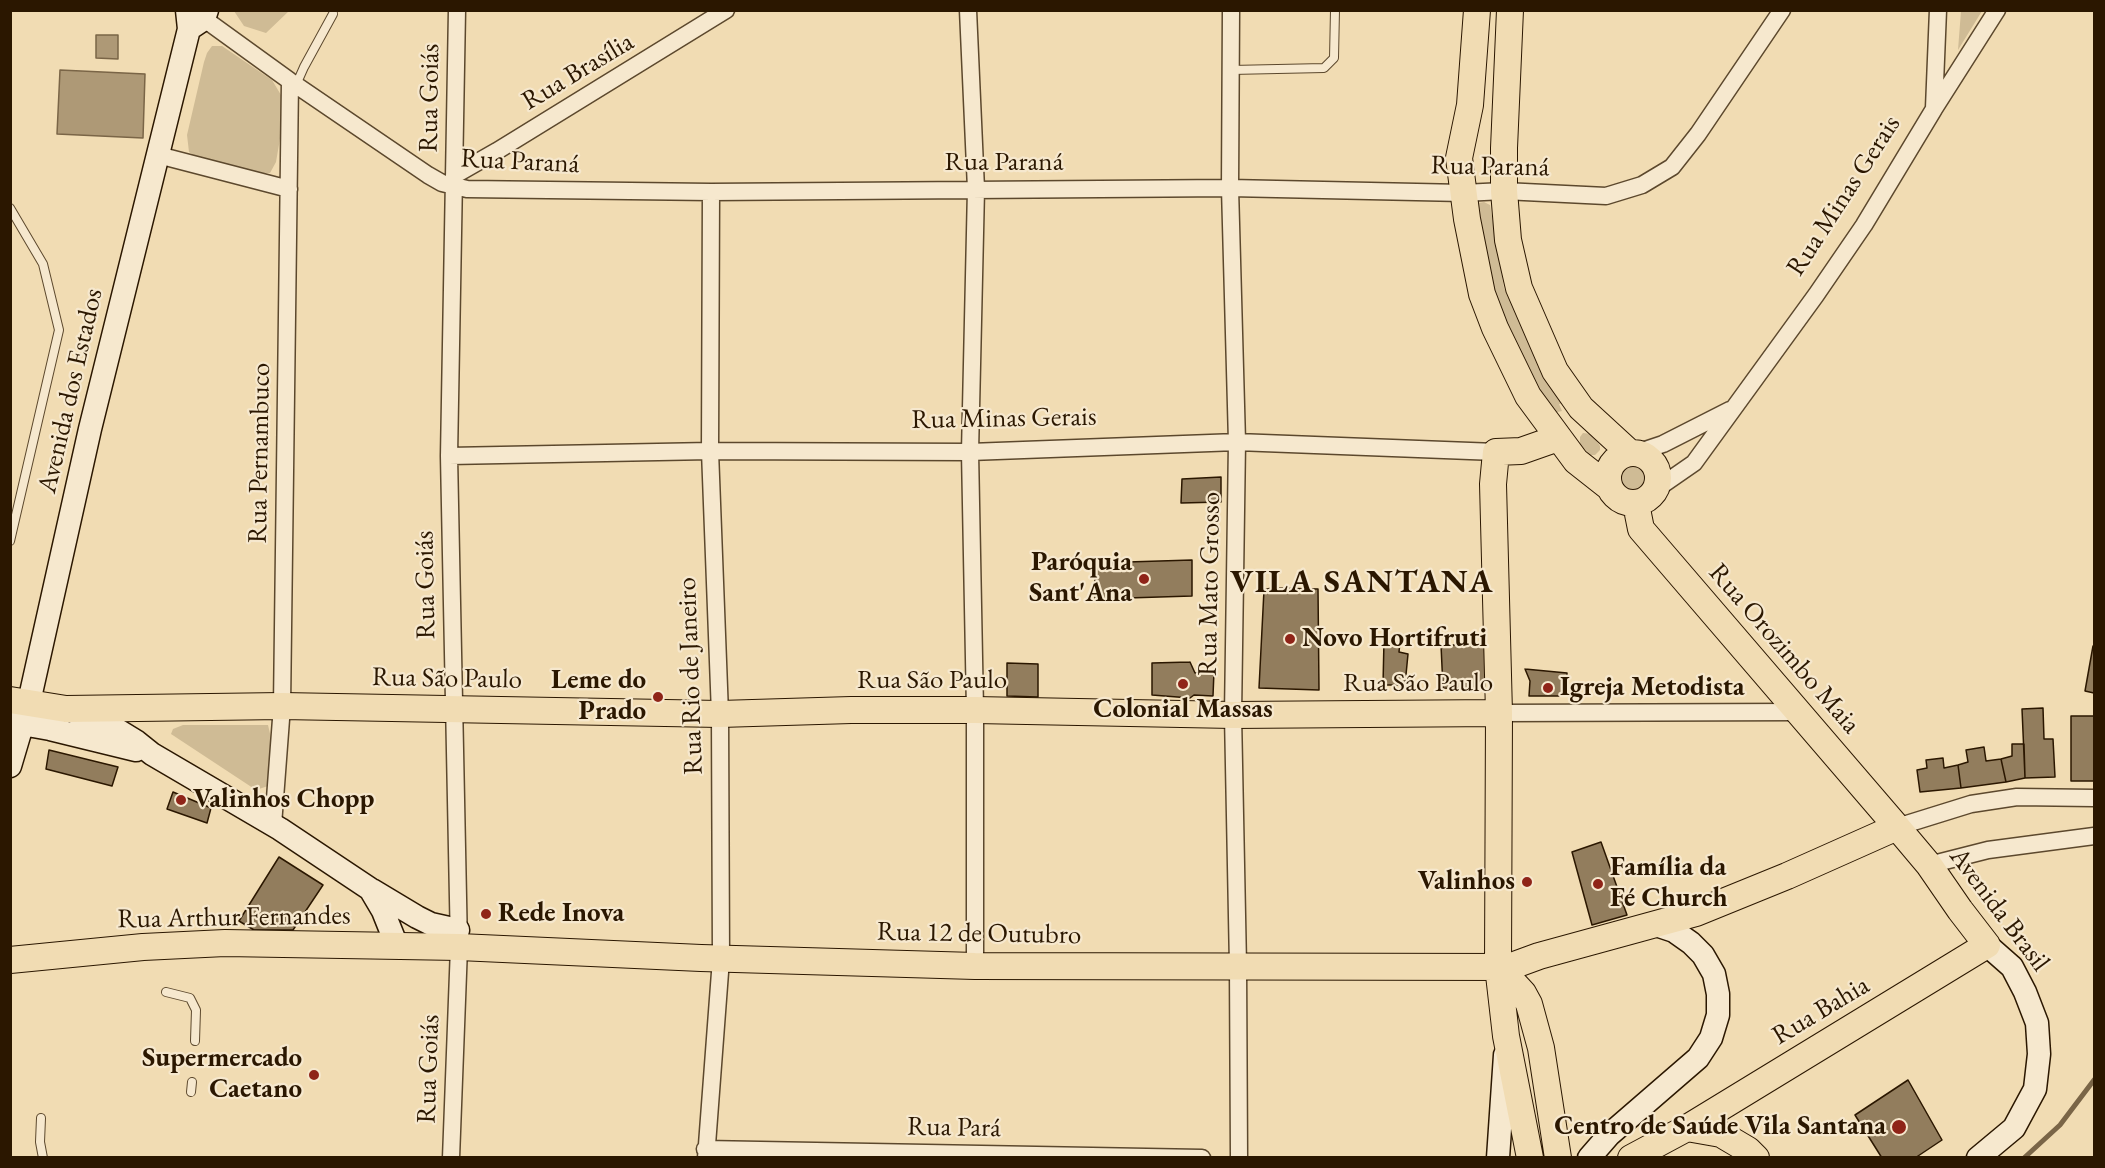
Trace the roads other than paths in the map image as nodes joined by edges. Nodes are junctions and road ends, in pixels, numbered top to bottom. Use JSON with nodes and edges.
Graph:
{"nodes":[{"id":1,"x":457,"y":10,"type":"edge"},
{"id":2,"x":726,"y":10,"type":"edge"},
{"id":3,"x":968,"y":10,"type":"edge"},
{"id":4,"x":1231,"y":10,"type":"edge"},
{"id":5,"x":1335,"y":10,"type":"edge"},
{"id":6,"x":1477,"y":10,"type":"edge"},
{"id":7,"x":1510,"y":10,"type":"edge"},
{"id":8,"x":1782,"y":10,"type":"edge"},
{"id":9,"x":1938,"y":10,"type":"edge"},
{"id":10,"x":1997,"y":10,"type":"edge"},
{"id":11,"x":333,"y":14,"type":"dead end"},
{"id":12,"x":196,"y":16,"type":"edge"},
{"id":13,"x":1231,"y":70,"type":"junction"},
{"id":14,"x":293,"y":83,"type":"junction"},
{"id":15,"x":1934,"y":109,"type":"junction"},
{"id":16,"x":158,"y":155,"type":"junction"},
{"id":17,"x":454,"y":181,"type":"junction"},
{"id":18,"x":1230,"y":188,"type":"junction"},
{"id":19,"x":289,"y":189,"type":"junction"},
{"id":20,"x":976,"y":189,"type":"junction"},
{"id":21,"x":1504,"y":191,"type":"junction"},
{"id":22,"x":711,"y":192,"type":"junction"},
{"id":23,"x":1463,"y":193,"type":"junction"},
{"id":24,"x":10,"y":208,"type":"edge"},
{"id":25,"x":1581,"y":408,"type":"junction"},
{"id":26,"x":1734,"y":408,"type":"junction"},
{"id":27,"x":1558,"y":438,"type":"junction"},
{"id":28,"x":1238,"y":442,"type":"junction"},
{"id":29,"x":710,"y":451,"type":"junction"},
{"id":30,"x":970,"y":452,"type":"junction"},
{"id":31,"x":1496,"y":452,"type":"junction"},
{"id":32,"x":1633,"y":453,"type":"junction"},
{"id":33,"x":449,"y":456,"type":"junction"},
{"id":34,"x":1609,"y":487,"type":"junction"},
{"id":35,"x":1646,"y":497,"type":"junction"},
{"id":36,"x":10,"y":541,"type":"edge"},
{"id":37,"x":282,"y":706,"type":"junction"},
{"id":38,"x":66,"y":709,"type":"junction"},
{"id":39,"x":454,"y":710,"type":"junction"},
{"id":40,"x":975,"y":710,"type":"junction"},
{"id":41,"x":18,"y":712,"type":"edge"},
{"id":42,"x":1799,"y":712,"type":"junction"},
{"id":43,"x":1499,"y":713,"type":"junction"},
{"id":44,"x":720,"y":714,"type":"junction"},
{"id":45,"x":1233,"y":715,"type":"junction"},
{"id":46,"x":152,"y":754,"type":"junction"},
{"id":47,"x":10,"y":766,"type":"edge"},
{"id":48,"x":2094,"y":798,"type":"edge"},
{"id":49,"x":273,"y":825,"type":"junction"},
{"id":50,"x":1898,"y":827,"type":"junction"},
{"id":51,"x":2094,"y":836,"type":"edge"},
{"id":52,"x":1929,"y":865,"type":"junction"},
{"id":53,"x":370,"y":889,"type":"junction"},
{"id":54,"x":1656,"y":925,"type":"junction"},
{"id":55,"x":459,"y":938,"type":"junction"},
{"id":56,"x":1987,"y":945,"type":"junction"},
{"id":57,"x":397,"y":946,"type":"junction"},
{"id":58,"x":721,"y":959,"type":"junction"},
{"id":59,"x":10,"y":960,"type":"edge"},
{"id":60,"x":975,"y":966,"type":"junction"},
{"id":61,"x":1238,"y":966,"type":"junction"},
{"id":62,"x":1498,"y":966,"type":"junction"},
{"id":63,"x":166,"y":992,"type":"dead end"},
{"id":64,"x":1506,"y":1036,"type":"junction"},
{"id":65,"x":195,"y":1041,"type":"dead end"},
{"id":66,"x":192,"y":1082,"type":"dead end"},
{"id":67,"x":191,"y":1092,"type":"dead end"},
{"id":68,"x":41,"y":1118,"type":"dead end"},
{"id":69,"x":1687,"y":1128,"type":"junction"},
{"id":70,"x":706,"y":1153,"type":"edge"},
{"id":71,"x":43,"y":1158,"type":"edge"},
{"id":72,"x":451,"y":1158,"type":"edge"},
{"id":73,"x":1202,"y":1158,"type":"edge"},
{"id":74,"x":1239,"y":1158,"type":"edge"},
{"id":75,"x":1498,"y":1158,"type":"edge"},
{"id":76,"x":1530,"y":1158,"type":"edge"},
{"id":77,"x":1557,"y":1158,"type":"edge"},
{"id":78,"x":1589,"y":1158,"type":"edge"},
{"id":79,"x":1631,"y":1158,"type":"edge"},
{"id":80,"x":1756,"y":1158,"type":"edge"},
{"id":81,"x":1978,"y":1158,"type":"edge"}],
"edges":[{"from":1,"to":17,"type":"street","name":"Rua Goiás"},
{"from":2,"to":17,"type":"street","name":"Rua Brasília"},
{"from":3,"to":20,"type":"street"},
{"from":4,"to":13,"type":"street","name":"Rua Mato Grosso"},
{"from":5,"to":13,"type":"lane"},
{"from":6,"to":23,"type":"main road"},
{"from":7,"to":21,"type":"main road"},
{"from":8,"to":21,"type":"street","name":"Rua Paraná"},
{"from":9,"to":15,"type":"street"},
{"from":10,"to":15,"type":"street","name":"Rua Minas Gerais"},
{"from":11,"to":14,"type":"lane"},
{"from":12,"to":14,"type":"street","name":"Rua Paraná"},
{"from":12,"to":16,"type":"main road","name":"Avenida dos Estados"},
{"from":13,"to":18,"type":"street","name":"Rua Mato Grosso"},
{"from":14,"to":17,"type":"street","name":"Rua Paraná"},
{"from":14,"to":19,"type":"street","name":"Rua Pernambuco"},
{"from":15,"to":26,"type":"street","name":"Rua Minas Gerais"},
{"from":16,"to":19,"type":"street"},
{"from":16,"to":41,"type":"main road","name":"Avenida dos Estados"},
{"from":17,"to":22,"type":"street","name":"Rua Paraná"},
{"from":17,"to":33,"type":"street","name":"Rua Goiás"},
{"from":18,"to":20,"type":"street","name":"Rua Paraná"},
{"from":18,"to":23,"type":"street","name":"Rua Paraná"},
{"from":18,"to":28,"type":"street","name":"Rua Mato Grosso"},
{"from":19,"to":37,"type":"street","name":"Rua Pernambuco"},
{"from":20,"to":22,"type":"street","name":"Rua Paraná"},
{"from":20,"to":30,"type":"street"},
{"from":21,"to":23,"type":"street","name":"Rua Paraná"},
{"from":21,"to":25,"type":"main road"},
{"from":22,"to":29,"type":"street","name":"Rua Rio de Janeiro"},
{"from":23,"to":27,"type":"main road"},
{"from":24,"to":36,"type":"lane"},
{"from":25,"to":27,"type":"main road"},
{"from":25,"to":32,"type":"main road"},
{"from":26,"to":32,"type":"street","name":"Rua Minas Gerais"},
{"from":26,"to":35,"type":"street","name":"Rua Minas Gerais"},
{"from":27,"to":31,"type":"main road","name":"Rua Minas Gerais"},
{"from":27,"to":34,"type":"main road"},
{"from":28,"to":30,"type":"street","name":"Rua Minas Gerais"},
{"from":28,"to":31,"type":"street","name":"Rua Minas Gerais"},
{"from":28,"to":45,"type":"street","name":"Rua Mato Grosso"},
{"from":29,"to":30,"type":"street","name":"Rua Minas Gerais"},
{"from":29,"to":33,"type":"street","name":"Rua Minas Gerais"},
{"from":29,"to":44,"type":"street","name":"Rua Rio de Janeiro"},
{"from":30,"to":40,"type":"street"},
{"from":31,"to":43,"type":"main road"},
{"from":32,"to":34,"type":"main road"},
{"from":32,"to":35,"type":"main road"},
{"from":33,"to":39,"type":"street","name":"Rua Goiás"},
{"from":34,"to":35,"type":"main road"},
{"from":35,"to":42,"type":"main road","name":"Rua Orozimbo Maia"},
{"from":37,"to":38,"type":"main road","name":"Rua São Paulo"},
{"from":37,"to":39,"type":"main road","name":"Rua São Paulo"},
{"from":37,"to":49,"type":"street","name":"Rua Pernambuco"},
{"from":38,"to":41,"type":"main road","name":"Rua São Paulo"},
{"from":38,"to":46,"type":"main road"},
{"from":39,"to":44,"type":"main road","name":"Rua São Paulo"},
{"from":39,"to":55,"type":"street","name":"Rua Goiás"},
{"from":40,"to":44,"type":"main road","name":"Rua São Paulo"},
{"from":40,"to":45,"type":"main road","name":"Rua São Paulo"},
{"from":40,"to":60,"type":"street"},
{"from":41,"to":46,"type":"main road"},
{"from":41,"to":47,"type":"main road","name":"Avenida dos Estados"},
{"from":42,"to":43,"type":"street","name":"Rua São Paulo"},
{"from":42,"to":50,"type":"main road","name":"Rua Orozimbo Maia"},
{"from":43,"to":45,"type":"main road","name":"Rua São Paulo"},
{"from":43,"to":62,"type":"main road"},
{"from":44,"to":58,"type":"street","name":"Rua Rio de Janeiro"},
{"from":45,"to":61,"type":"street","name":"Rua Mato Grosso"},
{"from":46,"to":49,"type":"main road"},
{"from":48,"to":50,"type":"street"},
{"from":49,"to":53,"type":"main road"},
{"from":50,"to":52,"type":"main road","name":"Avenida Brasil"},
{"from":50,"to":54,"type":"main road","name":"Rua 12 de Outubro"},
{"from":51,"to":52,"type":"street"},
{"from":52,"to":56,"type":"main road","name":"Avenida Brasil"},
{"from":53,"to":55,"type":"main road"},
{"from":53,"to":57,"type":"main road"},
{"from":54,"to":62,"type":"main road","name":"Rua 12 de Outubro"},
{"from":54,"to":78,"type":"main road"},
{"from":55,"to":57,"type":"main road","name":"Rua Arthur Fernandes"},
{"from":55,"to":58,"type":"main road","name":"Rua 12 de Outubro"},
{"from":55,"to":72,"type":"street","name":"Rua Goiás"},
{"from":56,"to":69,"type":"main road","name":"Rua Bahia"},
{"from":56,"to":81,"type":"main road","name":"Avenida Brasil"},
{"from":57,"to":59,"type":"main road","name":"Rua Arthur Fernandes"},
{"from":58,"to":60,"type":"main road","name":"Rua 12 de Outubro"},
{"from":58,"to":70,"type":"street","name":"Rua Rio de Janeiro"},
{"from":60,"to":61,"type":"main road","name":"Rua 12 de Outubro"},
{"from":61,"to":62,"type":"main road","name":"Rua 12 de Outubro"},
{"from":61,"to":74,"type":"street","name":"Rua Mato Grosso"},
{"from":62,"to":64,"type":"main road"},
{"from":62,"to":77,"type":"main road"},
{"from":63,"to":65,"type":"lane"},
{"from":64,"to":75,"type":"main road"},
{"from":64,"to":76,"type":"main road"},
{"from":66,"to":67,"type":"lane"},
{"from":68,"to":71,"type":"lane"},
{"from":69,"to":79,"type":"main road","name":"Rua Bahia"},
{"from":69,"to":80,"type":"main road"},
{"from":70,"to":73,"type":"street","name":"Rua Pará"}]}
